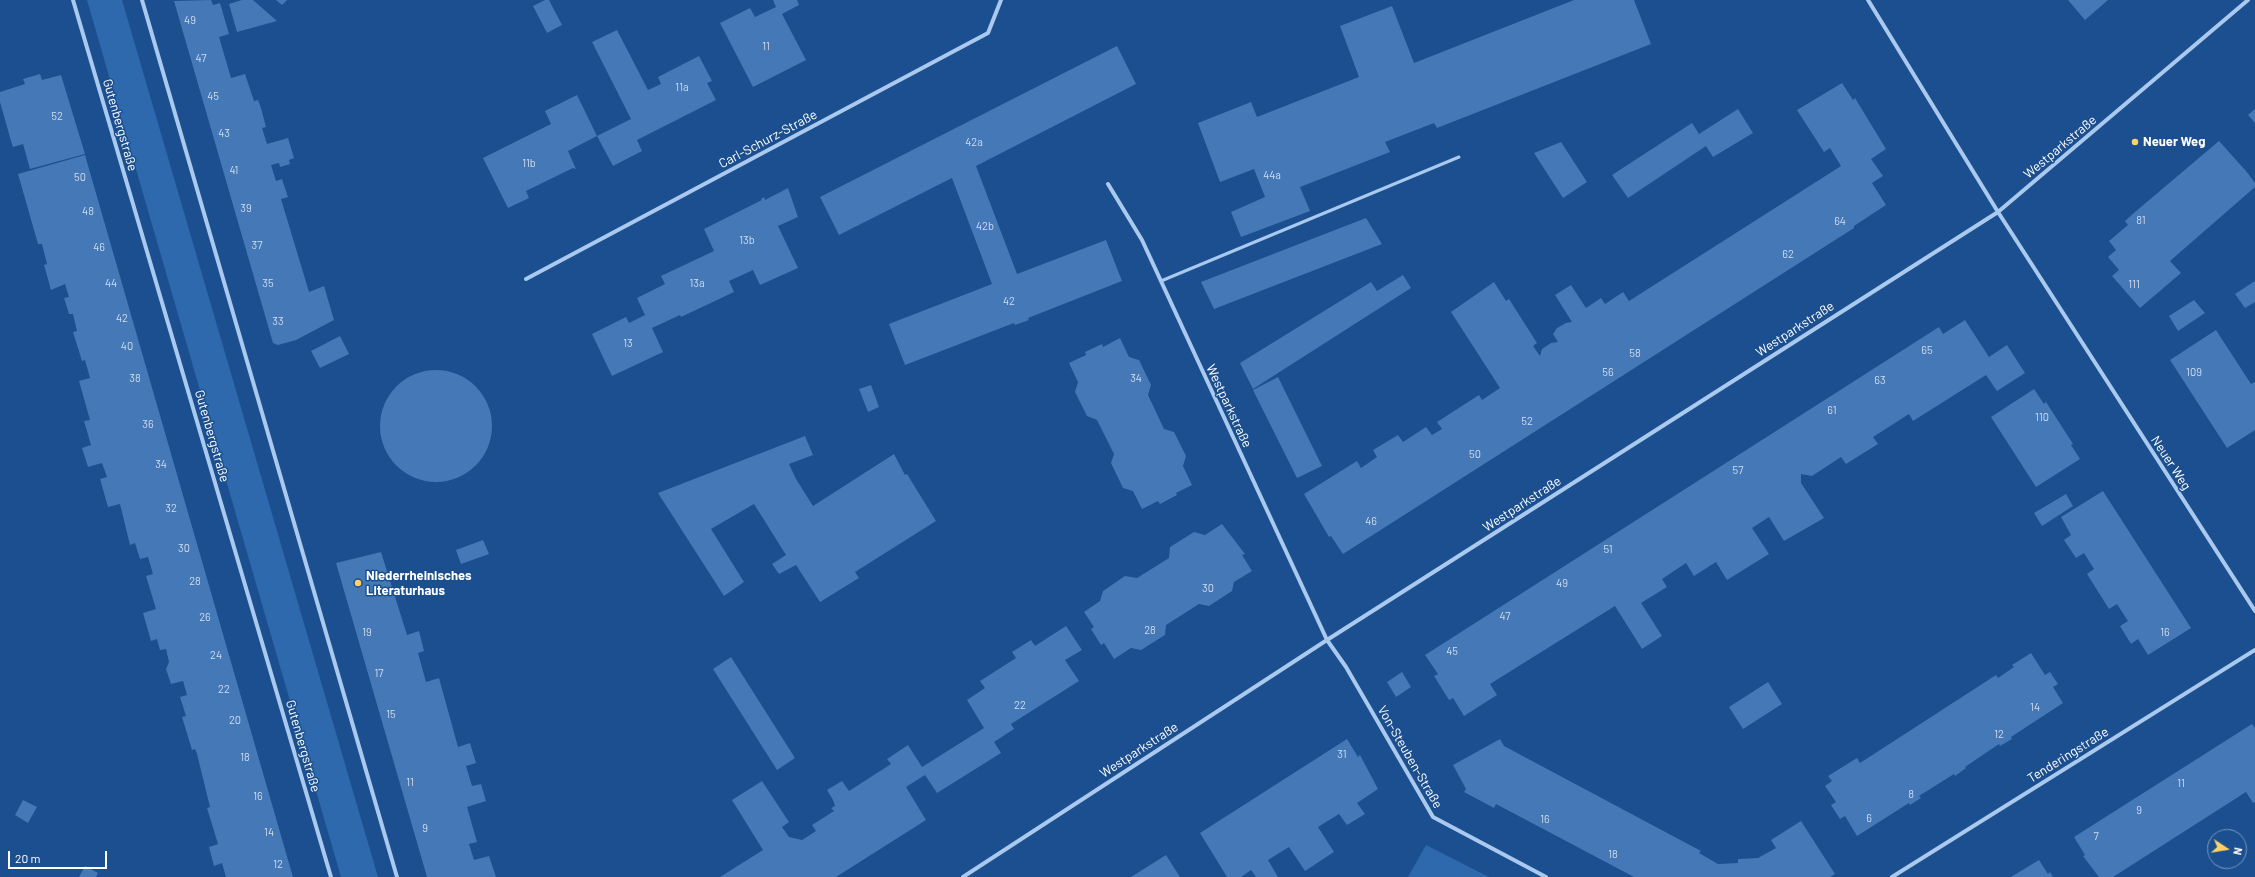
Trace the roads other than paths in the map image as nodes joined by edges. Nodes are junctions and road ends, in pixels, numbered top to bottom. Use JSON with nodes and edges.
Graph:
{"nodes":[{"id":1,"x":73,"y":0,"type":"edge"},
{"id":2,"x":142,"y":0,"type":"edge"},
{"id":3,"x":1001,"y":0,"type":"edge"},
{"id":4,"x":1868,"y":0,"type":"edge"},
{"id":5,"x":2248,"y":0,"type":"edge"},
{"id":6,"x":1459,"y":157,"type":"dead end"},
{"id":7,"x":1108,"y":184,"type":"dead end"},
{"id":8,"x":1998,"y":212,"type":"junction"},
{"id":9,"x":526,"y":279,"type":"dead end"},
{"id":10,"x":1161,"y":281,"type":"junction"},
{"id":11,"x":2255,"y":611,"type":"edge"},
{"id":12,"x":1327,"y":640,"type":"junction"},
{"id":13,"x":2255,"y":650,"type":"edge"},
{"id":14,"x":331,"y":877,"type":"edge"},
{"id":15,"x":397,"y":877,"type":"edge"},
{"id":16,"x":963,"y":877,"type":"edge"},
{"id":17,"x":1546,"y":877,"type":"edge"},
{"id":18,"x":1892,"y":877,"type":"edge"}],
"edges":[{"from":1,"to":14,"type":"street","name":"Gutenbergstraße"},
{"from":2,"to":15,"type":"street"},
{"from":3,"to":9,"type":"street","name":"Carl-Schurz-Straße"},
{"from":4,"to":8,"type":"street","name":"Neuer Weg"},
{"from":5,"to":8,"type":"street","name":"Westparkstraße"},
{"from":6,"to":10,"type":"lane"},
{"from":7,"to":10,"type":"street","name":"Westparkstraße"},
{"from":8,"to":11,"type":"street","name":"Neuer Weg"},
{"from":8,"to":12,"type":"street","name":"Westparkstraße"},
{"from":10,"to":12,"type":"street","name":"Westparkstraße"},
{"from":12,"to":16,"type":"street","name":"Westparkstraße"},
{"from":12,"to":17,"type":"street","name":"Von-Steuben-Straße"},
{"from":13,"to":18,"type":"street","name":"Tenderingstraße"}]}
